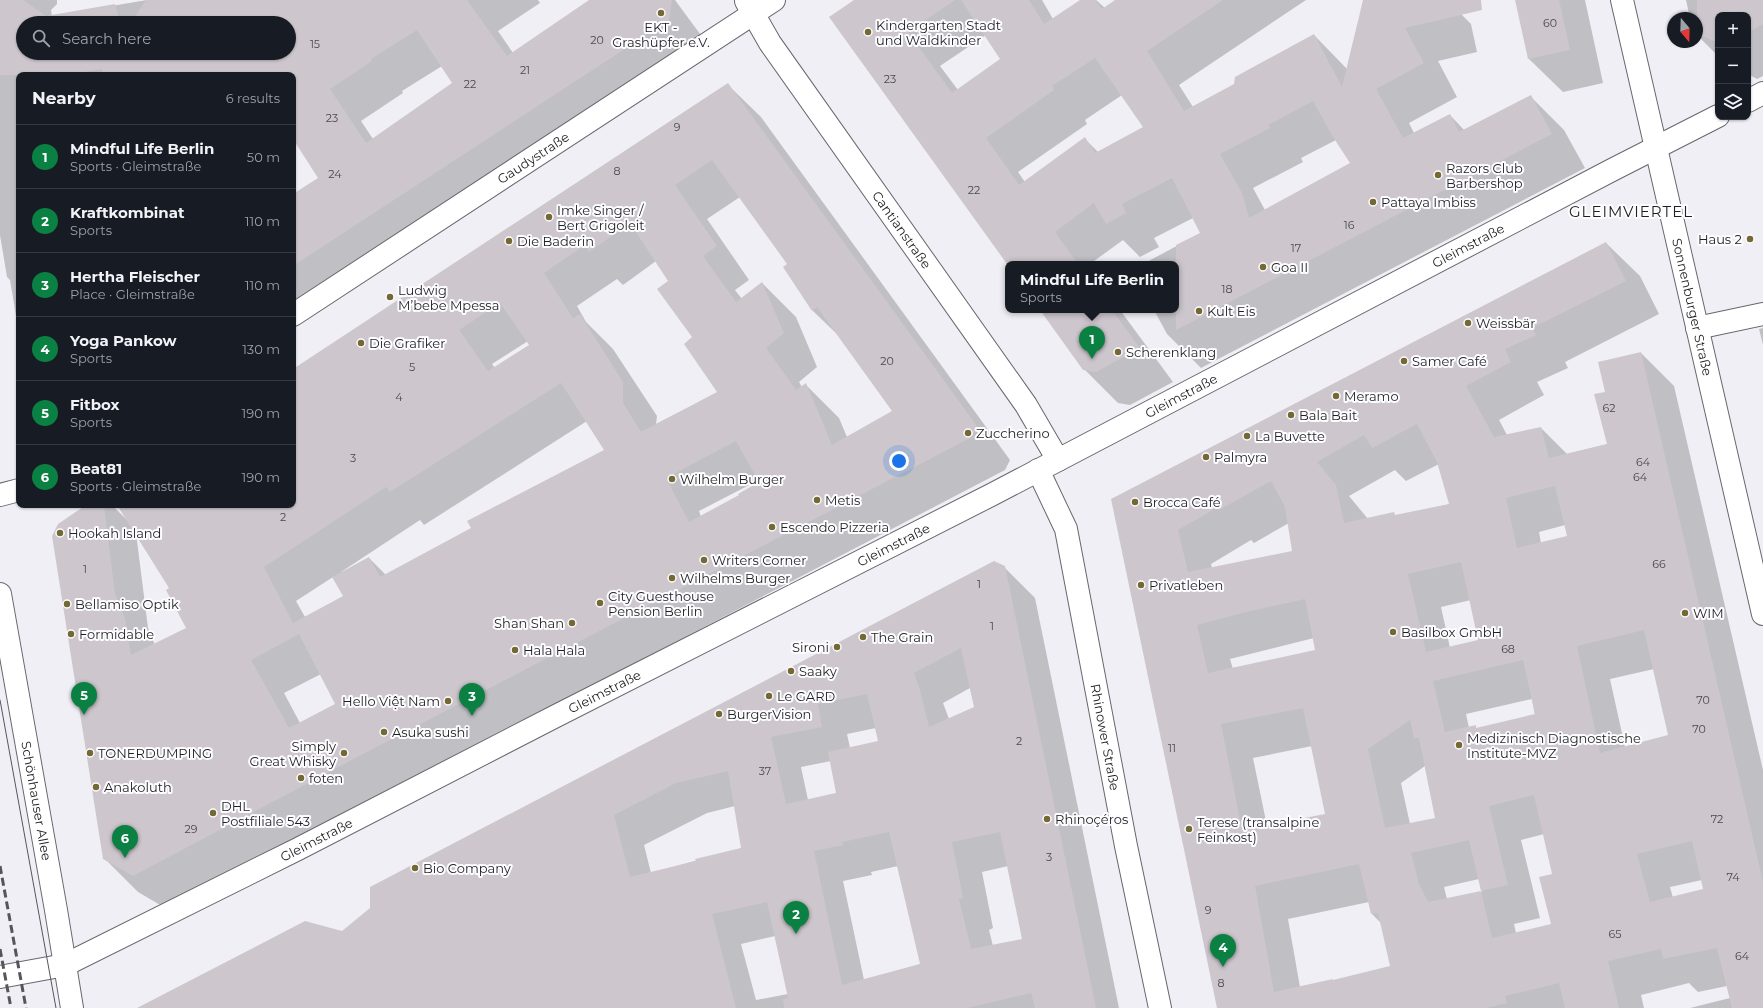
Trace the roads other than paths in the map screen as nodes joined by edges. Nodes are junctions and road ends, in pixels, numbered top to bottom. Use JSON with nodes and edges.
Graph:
{"nodes":[{"id":1,"x":774,"y":0,"type":"edge"},
{"id":2,"x":1622,"y":0,"type":"edge"},
{"id":3,"x":750,"y":7,"type":"edge"},
{"id":4,"x":1763,"y":93,"type":"edge"},
{"id":5,"x":1751,"y":99,"type":"edge"},
{"id":6,"x":1715,"y":118,"type":"edge"},
{"id":7,"x":1656,"y":148,"type":"junction"},
{"id":8,"x":296,"y":313,"type":"edge"},
{"id":9,"x":1763,"y":314,"type":"edge"},
{"id":10,"x":1697,"y":328,"type":"junction"},
{"id":11,"x":1058,"y":460,"type":"junction"},
{"id":12,"x":1038,"y":470,"type":"junction"},
{"id":13,"x":16,"y":491,"type":"edge"},
{"id":14,"x":0,"y":495,"type":"edge"},
{"id":15,"x":0,"y":594,"type":"edge"},
{"id":16,"x":1763,"y":614,"type":"edge"},
{"id":17,"x":65,"y":965,"type":"junction"},
{"id":18,"x":0,"y":977,"type":"edge"},
{"id":19,"x":72,"y":1008,"type":"edge"},
{"id":20,"x":1160,"y":1008,"type":"edge"}],
"edges":[{"from":1,"to":3,"type":"street","name":"Gaudystraße"},
{"from":2,"to":7,"type":"street","name":"Sonnenburger Straße"},
{"from":3,"to":8,"type":"street","name":"Gaudystraße"},
{"from":3,"to":11,"type":"street","name":"Cantianstraße"},
{"from":4,"to":5,"type":"street"},
{"from":6,"to":7,"type":"street","name":"Gleimstraße"},
{"from":7,"to":10,"type":"street","name":"Sonnenburger Straße"},
{"from":7,"to":11,"type":"street","name":"Gleimstraße"},
{"from":9,"to":10,"type":"street"},
{"from":10,"to":16,"type":"street","name":"Sonnenburger Straße"},
{"from":11,"to":12,"type":"street","name":"Gleimstraße"},
{"from":12,"to":17,"type":"street","name":"Gleimstraße"},
{"from":12,"to":20,"type":"street","name":"Rhinower Straße"},
{"from":13,"to":14,"type":"street"},
{"from":15,"to":17,"type":"street","name":"Schönhauser Allee"},
{"from":17,"to":18,"type":"street","name":"Gleimstraße"},
{"from":17,"to":19,"type":"street","name":"Schönhauser Allee"}]}
